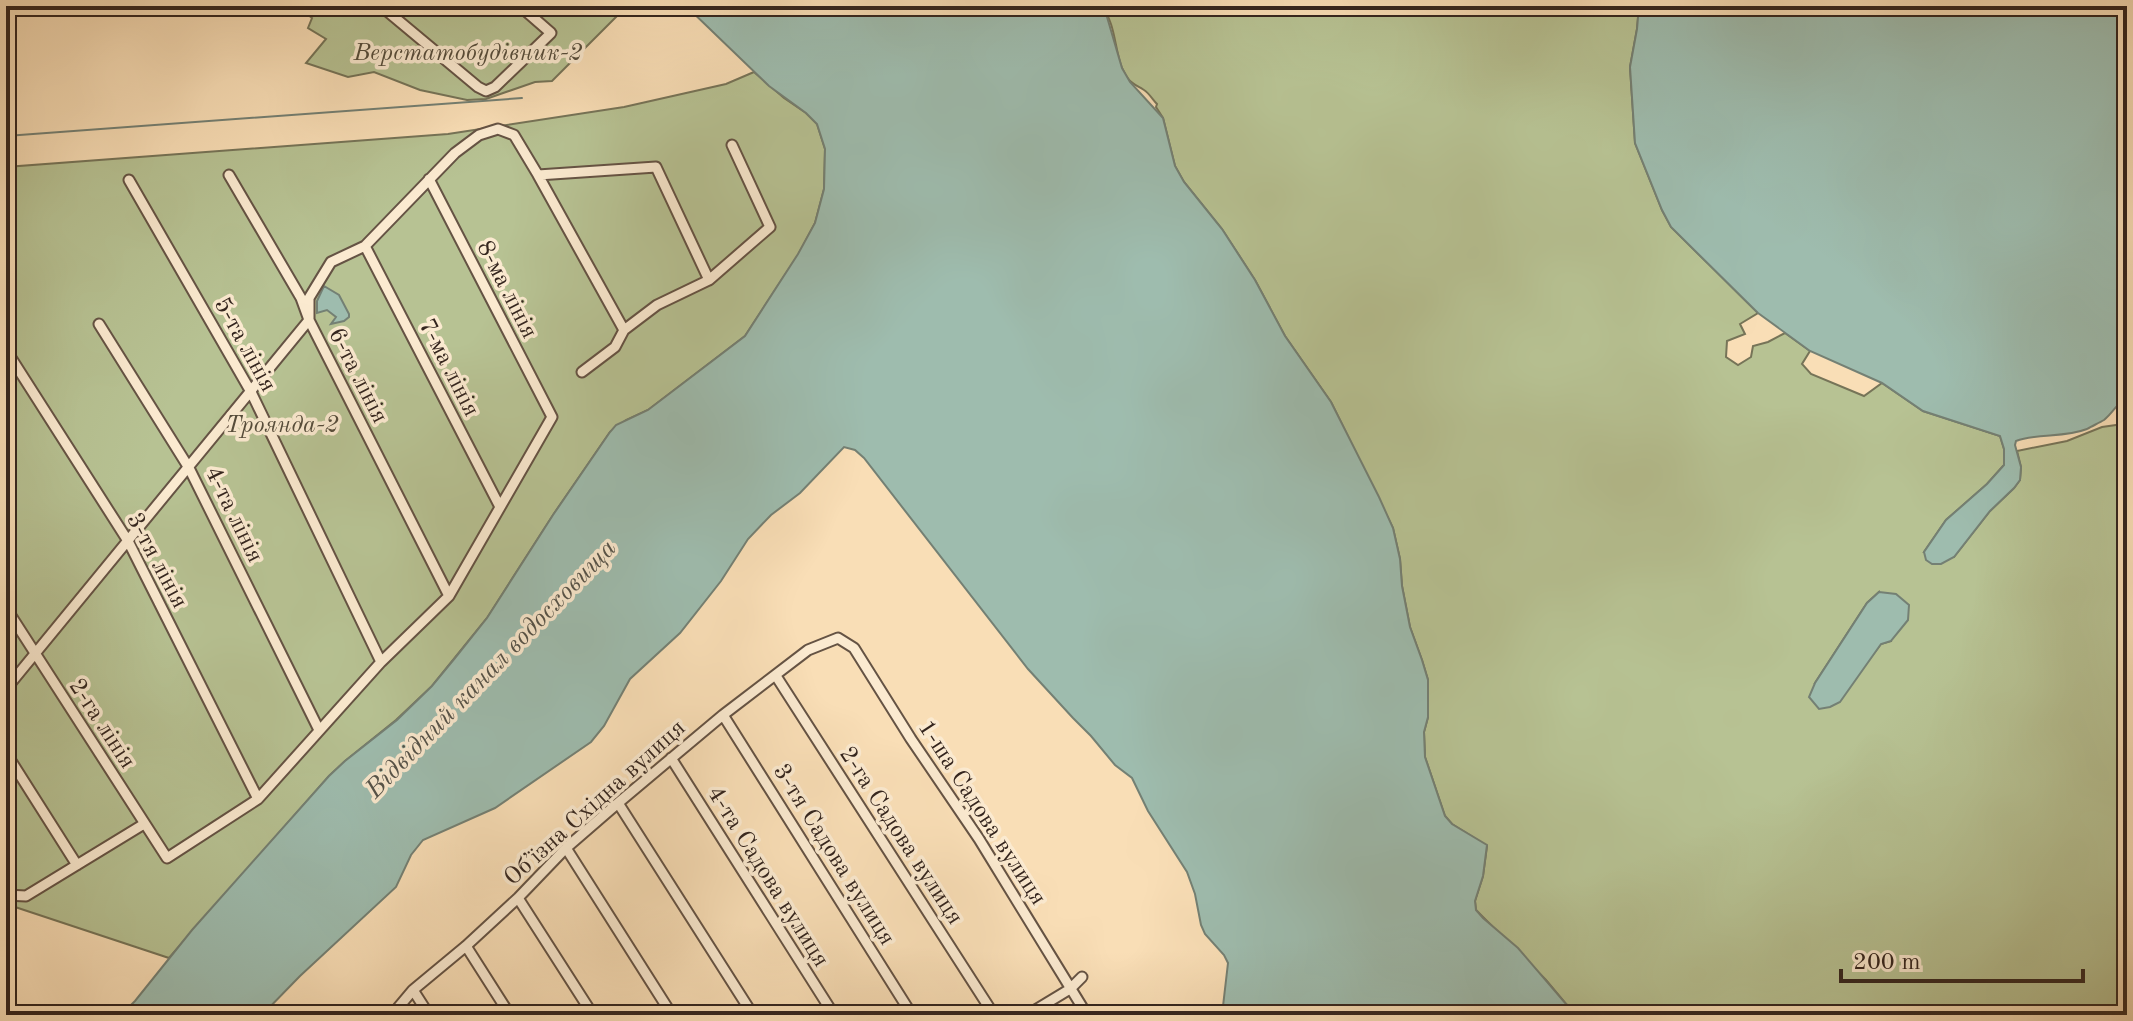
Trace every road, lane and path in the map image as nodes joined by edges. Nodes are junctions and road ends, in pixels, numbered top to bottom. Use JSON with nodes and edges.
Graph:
{"nodes":[{"id":1,"x":381,"y":6,"type":"edge"},
{"id":2,"x":520,"y":6,"type":"edge"},
{"id":3,"x":732,"y":145,"type":"dead end"},
{"id":4,"x":229,"y":175,"type":"dead end"},
{"id":5,"x":538,"y":175,"type":"junction"},
{"id":6,"x":429,"y":179,"type":"junction"},
{"id":7,"x":129,"y":180,"type":"dead end"},
{"id":8,"x":365,"y":246,"type":"junction"},
{"id":9,"x":709,"y":280,"type":"junction"},
{"id":10,"x":309,"y":320,"type":"junction"},
{"id":11,"x":99,"y":324,"type":"dead end"},
{"id":12,"x":624,"y":330,"type":"junction"},
{"id":13,"x":6,"y":350,"type":"edge"},
{"id":14,"x":582,"y":372,"type":"dead end"},
{"id":15,"x":251,"y":392,"type":"junction"},
{"id":16,"x":189,"y":468,"type":"junction"},
{"id":17,"x":500,"y":507,"type":"junction"},
{"id":18,"x":128,"y":541,"type":"junction"},
{"id":19,"x":449,"y":596,"type":"junction"},
{"id":20,"x":6,"y":608,"type":"edge"},
{"id":21,"x":838,"y":638,"type":"joint"},
{"id":22,"x":35,"y":655,"type":"junction"},
{"id":23,"x":381,"y":662,"type":"junction"},
{"id":24,"x":776,"y":676,"type":"junction"},
{"id":25,"x":6,"y":689,"type":"edge"},
{"id":26,"x":723,"y":715,"type":"junction"},
{"id":27,"x":319,"y":730,"type":"junction"},
{"id":28,"x":6,"y":753,"type":"edge"},
{"id":29,"x":671,"y":758,"type":"junction"},
{"id":30,"x":258,"y":799,"type":"junction"},
{"id":31,"x":618,"y":803,"type":"junction"},
{"id":32,"x":144,"y":824,"type":"junction"},
{"id":33,"x":566,"y":848,"type":"junction"},
{"id":34,"x":77,"y":865,"type":"junction"},
{"id":35,"x":6,"y":895,"type":"edge"},
{"id":36,"x":518,"y":898,"type":"junction"},
{"id":37,"x":466,"y":946,"type":"junction"},
{"id":38,"x":1082,"y":977,"type":"dead end"},
{"id":39,"x":1070,"y":989,"type":"junction"},
{"id":40,"x":413,"y":990,"type":"junction"},
{"id":41,"x":392,"y":1015,"type":"edge"},
{"id":42,"x":429,"y":1015,"type":"edge"},
{"id":43,"x":510,"y":1015,"type":"edge"},
{"id":44,"x":593,"y":1015,"type":"edge"},
{"id":45,"x":672,"y":1015,"type":"edge"},
{"id":46,"x":753,"y":1015,"type":"edge"},
{"id":47,"x":834,"y":1015,"type":"edge"},
{"id":48,"x":912,"y":1015,"type":"edge"},
{"id":49,"x":994,"y":1015,"type":"edge"},
{"id":50,"x":1027,"y":1015,"type":"edge"},
{"id":51,"x":1087,"y":1015,"type":"edge"}],
"edges":[{"from":1,"to":2,"type":"street"},
{"from":3,"to":9,"type":"street"},
{"from":4,"to":10,"type":"street","name":"6-та лінія"},
{"from":5,"to":6,"type":"street"},
{"from":5,"to":9,"type":"street"},
{"from":5,"to":12,"type":"street"},
{"from":6,"to":8,"type":"street"},
{"from":6,"to":17,"type":"street","name":"8-ма лінія"},
{"from":7,"to":15,"type":"street","name":"5-та лінія"},
{"from":8,"to":10,"type":"street"},
{"from":8,"to":17,"type":"street","name":"7-ма лінія"},
{"from":9,"to":12,"type":"street"},
{"from":10,"to":15,"type":"street"},
{"from":10,"to":19,"type":"street","name":"6-та лінія"},
{"from":11,"to":16,"type":"street","name":"4-та лінія"},
{"from":12,"to":14,"type":"street"},
{"from":13,"to":18,"type":"street","name":"3-тя лінія"},
{"from":15,"to":16,"type":"street"},
{"from":15,"to":23,"type":"street","name":"5-та лінія"},
{"from":16,"to":18,"type":"street"},
{"from":16,"to":27,"type":"street","name":"4-та лінія"},
{"from":17,"to":19,"type":"street"},
{"from":18,"to":22,"type":"street"},
{"from":18,"to":30,"type":"street","name":"3-тя лінія"},
{"from":19,"to":23,"type":"street"},
{"from":20,"to":22,"type":"street","name":"2-га лінія"},
{"from":21,"to":24,"type":"street","name":"Обʼїзна Східна вулиця"},
{"from":21,"to":39,"type":"street","name":"1-ша Садова вулиця"},
{"from":22,"to":25,"type":"street"},
{"from":22,"to":32,"type":"street","name":"2-га лінія"},
{"from":23,"to":27,"type":"street"},
{"from":24,"to":26,"type":"street","name":"Обʼїзна Східна вулиця"},
{"from":24,"to":49,"type":"street","name":"2-га Садова вулиця"},
{"from":26,"to":29,"type":"street","name":"Обʼїзна Східна вулиця"},
{"from":26,"to":48,"type":"street","name":"3-тя Садова вулиця"},
{"from":27,"to":30,"type":"street"},
{"from":28,"to":34,"type":"street"},
{"from":29,"to":31,"type":"street","name":"Обʼїзна Східна вулиця"},
{"from":29,"to":47,"type":"street","name":"4-та Садова вулиця"},
{"from":30,"to":32,"type":"street","name":"2-га лінія"},
{"from":31,"to":33,"type":"street","name":"Обʼїзна Східна вулиця"},
{"from":31,"to":46,"type":"street"},
{"from":32,"to":34,"type":"street"},
{"from":33,"to":36,"type":"street","name":"Обʼїзна Східна вулиця"},
{"from":33,"to":45,"type":"street"},
{"from":34,"to":35,"type":"street"},
{"from":36,"to":37,"type":"street","name":"Обʼїзна Східна вулиця"},
{"from":36,"to":44,"type":"street"},
{"from":37,"to":40,"type":"street","name":"Обʼїзна Східна вулиця"},
{"from":37,"to":43,"type":"street"},
{"from":38,"to":39,"type":"street"},
{"from":39,"to":50,"type":"street"},
{"from":39,"to":51,"type":"street","name":"1-ша Садова вулиця"},
{"from":40,"to":41,"type":"street","name":"Обʼїзна Східна вулиця"},
{"from":40,"to":42,"type":"street"}]}
